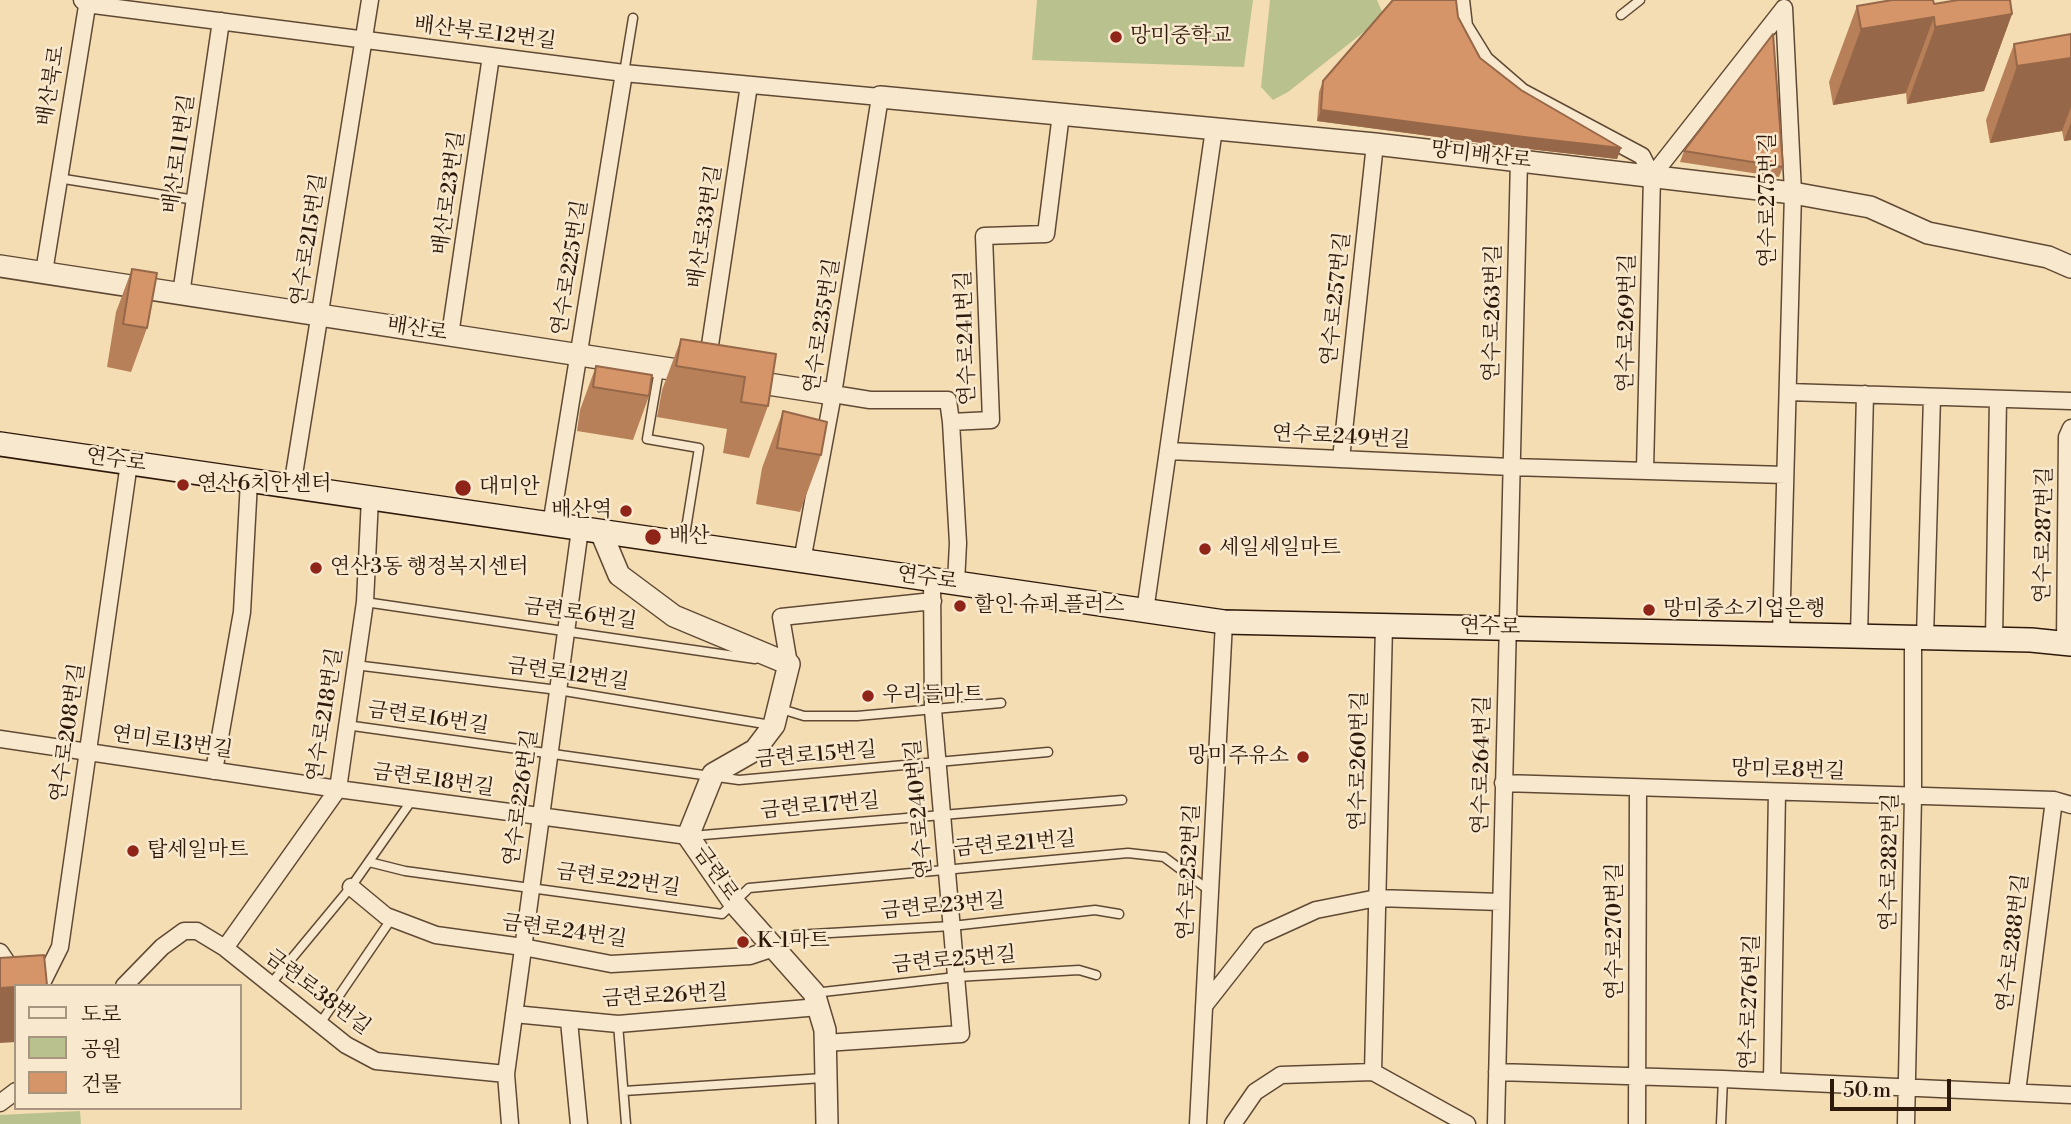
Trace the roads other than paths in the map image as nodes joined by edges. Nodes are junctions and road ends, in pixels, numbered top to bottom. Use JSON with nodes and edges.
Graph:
{"nodes":[{"id":1,"x":370,"y":0,"type":"edge"},
{"id":2,"x":1461,"y":0,"type":"edge"},
{"id":3,"x":1640,"y":0,"type":"edge"},
{"id":4,"x":85,"y":1,"type":"edge"},
{"id":5,"x":1780,"y":4,"type":"edge"},
{"id":6,"x":1621,"y":15,"type":"dead end"},
{"id":7,"x":633,"y":18,"type":"dead end"},
{"id":8,"x":221,"y":21,"type":"junction"},
{"id":9,"x":363,"y":40,"type":"junction"},
{"id":10,"x":491,"y":57,"type":"junction"},
{"id":11,"x":624,"y":74,"type":"junction"},
{"id":12,"x":748,"y":85,"type":"junction"},
{"id":13,"x":880,"y":97,"type":"junction"},
{"id":14,"x":1061,"y":114,"type":"junction"},
{"id":15,"x":1214,"y":129,"type":"junction"},
{"id":16,"x":1375,"y":144,"type":"junction"},
{"id":17,"x":1518,"y":160,"type":"junction"},
{"id":18,"x":1652,"y":176,"type":"junction"},
{"id":19,"x":58,"y":178,"type":"junction"},
{"id":20,"x":1793,"y":193,"type":"junction"},
{"id":21,"x":195,"y":200,"type":"junction"},
{"id":22,"x":0,"y":265,"type":"edge"},
{"id":23,"x":2071,"y":267,"type":"edge"},
{"id":24,"x":44,"y":272,"type":"junction"},
{"id":25,"x":181,"y":294,"type":"junction"},
{"id":26,"x":319,"y":315,"type":"junction"},
{"id":27,"x":450,"y":335,"type":"junction"},
{"id":28,"x":578,"y":355,"type":"junction"},
{"id":29,"x":659,"y":368,"type":"junction"},
{"id":30,"x":705,"y":374,"type":"junction"},
{"id":31,"x":1788,"y":392,"type":"junction"},
{"id":32,"x":834,"y":394,"type":"junction"},
{"id":33,"x":1865,"y":394,"type":"junction"},
{"id":34,"x":1933,"y":397,"type":"junction"},
{"id":35,"x":1998,"y":399,"type":"junction"},
{"id":36,"x":2071,"y":401,"type":"edge"},
{"id":37,"x":951,"y":422,"type":"junction"},
{"id":38,"x":2071,"y":428,"type":"edge"},
{"id":39,"x":0,"y":444,"type":"edge"},
{"id":40,"x":1169,"y":451,"type":"junction"},
{"id":41,"x":1341,"y":459,"type":"junction"},
{"id":42,"x":129,"y":463,"type":"junction"},
{"id":43,"x":1511,"y":467,"type":"junction"},
{"id":44,"x":1645,"y":470,"type":"junction"},
{"id":45,"x":1785,"y":475,"type":"junction"},
{"id":46,"x":249,"y":481,"type":"junction"},
{"id":47,"x":292,"y":487,"type":"junction"},
{"id":48,"x":370,"y":498,"type":"junction"},
{"id":49,"x":551,"y":524,"type":"junction"},
{"id":50,"x":590,"y":530,"type":"junction"},
{"id":51,"x":684,"y":544,"type":"junction"},
{"id":52,"x":802,"y":561,"type":"junction"},
{"id":53,"x":956,"y":583,"type":"junction"},
{"id":54,"x":932,"y":590,"type":"junction"},
{"id":55,"x":365,"y":602,"type":"junction"},
{"id":56,"x":1145,"y":611,"type":"junction"},
{"id":57,"x":1224,"y":622,"type":"junction"},
{"id":58,"x":1384,"y":626,"type":"junction"},
{"id":59,"x":1507,"y":628,"type":"junction"},
{"id":60,"x":566,"y":631,"type":"junction"},
{"id":61,"x":1781,"y":634,"type":"junction"},
{"id":62,"x":1860,"y":636,"type":"junction"},
{"id":63,"x":1919,"y":637,"type":"junction"},
{"id":64,"x":1994,"y":639,"type":"junction"},
{"id":65,"x":2068,"y":643,"type":"edge"},
{"id":66,"x":789,"y":664,"type":"junction"},
{"id":67,"x":355,"y":665,"type":"junction"},
{"id":68,"x":558,"y":690,"type":"junction"},
{"id":69,"x":1001,"y":704,"type":"dead end"},
{"id":70,"x":933,"y":710,"type":"junction"},
{"id":71,"x":776,"y":716,"type":"junction"},
{"id":72,"x":346,"y":725,"type":"junction"},
{"id":73,"x":0,"y":739,"type":"edge"},
{"id":74,"x":88,"y":752,"type":"junction"},
{"id":75,"x":1048,"y":752,"type":"dead end"},
{"id":76,"x":549,"y":753,"type":"junction"},
{"id":77,"x":937,"y":761,"type":"junction"},
{"id":78,"x":214,"y":771,"type":"junction"},
{"id":79,"x":713,"y":774,"type":"junction"},
{"id":80,"x":1503,"y":783,"type":"junction"},
{"id":81,"x":1637,"y":788,"type":"junction"},
{"id":82,"x":338,"y":789,"type":"junction"},
{"id":83,"x":1777,"y":792,"type":"junction"},
{"id":84,"x":1913,"y":796,"type":"junction"},
{"id":85,"x":413,"y":799,"type":"junction"},
{"id":86,"x":1122,"y":800,"type":"dead end"},
{"id":87,"x":2053,"y":800,"type":"junction"},
{"id":88,"x":2071,"y":805,"type":"edge"},
{"id":89,"x":942,"y":814,"type":"junction"},
{"id":90,"x":541,"y":816,"type":"junction"},
{"id":91,"x":688,"y":836,"type":"junction"},
{"id":92,"x":369,"y":862,"type":"junction"},
{"id":93,"x":947,"y":869,"type":"junction"},
{"id":94,"x":531,"y":885,"type":"junction"},
{"id":95,"x":351,"y":887,"type":"junction"},
{"id":96,"x":1210,"y":892,"type":"junction"},
{"id":97,"x":1377,"y":898,"type":"junction"},
{"id":98,"x":1501,"y":902,"type":"junction"},
{"id":99,"x":735,"y":904,"type":"junction"},
{"id":100,"x":1119,"y":914,"type":"dead end"},
{"id":101,"x":392,"y":919,"type":"junction"},
{"id":102,"x":952,"y":926,"type":"junction"},
{"id":103,"x":523,"y":947,"type":"junction"},
{"id":104,"x":225,"y":948,"type":"junction"},
{"id":105,"x":774,"y":948,"type":"junction"},
{"id":106,"x":0,"y":952,"type":"edge"},
{"id":107,"x":1096,"y":975,"type":"dead end"},
{"id":108,"x":956,"y":977,"type":"junction"},
{"id":109,"x":126,"y":984,"type":"edge"},
{"id":110,"x":269,"y":986,"type":"junction"},
{"id":111,"x":817,"y":1000,"type":"junction"},
{"id":112,"x":1204,"y":1006,"type":"junction"},
{"id":113,"x":514,"y":1014,"type":"junction"},
{"id":114,"x":569,"y":1021,"type":"junction"},
{"id":115,"x":618,"y":1024,"type":"junction"},
{"id":116,"x":319,"y":1026,"type":"junction"},
{"id":117,"x":825,"y":1043,"type":"junction"},
{"id":118,"x":1373,"y":1072,"type":"junction"},
{"id":119,"x":1497,"y":1072,"type":"junction"},
{"id":120,"x":506,"y":1074,"type":"junction"},
{"id":121,"x":1637,"y":1075,"type":"junction"},
{"id":122,"x":826,"y":1078,"type":"junction"},
{"id":123,"x":1723,"y":1079,"type":"junction"},
{"id":124,"x":1772,"y":1081,"type":"junction"},
{"id":125,"x":1907,"y":1087,"type":"junction"},
{"id":126,"x":624,"y":1091,"type":"junction"},
{"id":127,"x":2017,"y":1092,"type":"junction"},
{"id":128,"x":14,"y":1093,"type":"edge"},
{"id":129,"x":2071,"y":1095,"type":"edge"},
{"id":130,"x":1,"y":1108,"type":"edge"},
{"id":131,"x":510,"y":1124,"type":"edge"},
{"id":132,"x":579,"y":1124,"type":"edge"},
{"id":133,"x":626,"y":1124,"type":"edge"},
{"id":134,"x":827,"y":1124,"type":"edge"},
{"id":135,"x":1198,"y":1124,"type":"edge"},
{"id":136,"x":1233,"y":1124,"type":"edge"},
{"id":137,"x":1467,"y":1124,"type":"edge"},
{"id":138,"x":1496,"y":1124,"type":"edge"},
{"id":139,"x":1636,"y":1124,"type":"edge"},
{"id":140,"x":1721,"y":1124,"type":"edge"},
{"id":141,"x":1906,"y":1124,"type":"edge"}],
"edges":[{"from":1,"to":9,"type":"street","name":"연수로215번길"},
{"from":2,"to":18,"type":"street"},
{"from":3,"to":6,"type":"lane"},
{"from":4,"to":8,"type":"street","name":"배산북로12번길"},
{"from":4,"to":19,"type":"street","name":"배산북로"},
{"from":5,"to":18,"type":"street"},
{"from":5,"to":20,"type":"street","name":"연수로275번길"},
{"from":7,"to":11,"type":"lane","name":"연수로225번길"},
{"from":8,"to":9,"type":"street","name":"배산북로12번길"},
{"from":8,"to":21,"type":"street","name":"배산로11번길"},
{"from":9,"to":10,"type":"street","name":"배산북로12번길"},
{"from":9,"to":26,"type":"street","name":"연수로215번길"},
{"from":10,"to":11,"type":"street","name":"배산북로12번길"},
{"from":10,"to":27,"type":"street","name":"배산로23번길"},
{"from":11,"to":12,"type":"street","name":"배산북로12번길"},
{"from":11,"to":28,"type":"street","name":"연수로225번길"},
{"from":12,"to":13,"type":"street","name":"배산북로12번길"},
{"from":12,"to":30,"type":"street","name":"배산로33번길"},
{"from":13,"to":14,"type":"street","name":"망미배산로"},
{"from":13,"to":32,"type":"street","name":"연수로235번길"},
{"from":14,"to":15,"type":"street","name":"망미배산로"},
{"from":14,"to":37,"type":"street","name":"연수로241번길"},
{"from":15,"to":16,"type":"street","name":"망미배산로"},
{"from":15,"to":40,"type":"street"},
{"from":16,"to":17,"type":"street","name":"망미배산로"},
{"from":16,"to":41,"type":"street","name":"연수로257번길"},
{"from":17,"to":18,"type":"street","name":"망미배산로"},
{"from":17,"to":43,"type":"street","name":"연수로263번길"},
{"from":18,"to":20,"type":"street","name":"망미배산로"},
{"from":18,"to":44,"type":"street","name":"연수로269번길"},
{"from":19,"to":21,"type":"lane"},
{"from":19,"to":24,"type":"street","name":"배산북로"},
{"from":20,"to":23,"type":"street","name":"망미배산로"},
{"from":20,"to":31,"type":"street","name":"연수로275번길"},
{"from":21,"to":25,"type":"street","name":"배산로11번길"},
{"from":22,"to":24,"type":"street","name":"배산로"},
{"from":24,"to":25,"type":"street","name":"배산로"},
{"from":25,"to":26,"type":"street","name":"배산로"},
{"from":26,"to":27,"type":"street","name":"배산로"},
{"from":26,"to":47,"type":"street","name":"연수로215번길"},
{"from":27,"to":28,"type":"street","name":"배산로"},
{"from":28,"to":29,"type":"street","name":"배산로"},
{"from":28,"to":49,"type":"street","name":"연수로225번길"},
{"from":29,"to":30,"type":"street","name":"배산로"},
{"from":29,"to":51,"type":"lane"},
{"from":30,"to":32,"type":"street","name":"배산로"},
{"from":31,"to":33,"type":"street"},
{"from":31,"to":45,"type":"street","name":"연수로275번길"},
{"from":32,"to":37,"type":"street"},
{"from":32,"to":52,"type":"street","name":"연수로235번길"},
{"from":33,"to":34,"type":"street"},
{"from":33,"to":62,"type":"street"},
{"from":34,"to":35,"type":"street"},
{"from":34,"to":63,"type":"street"},
{"from":35,"to":36,"type":"street"},
{"from":35,"to":64,"type":"street"},
{"from":37,"to":53,"type":"street","name":"연수로241번길"},
{"from":38,"to":65,"type":"street","name":"연수로287번길"},
{"from":39,"to":42,"type":"main road","name":"연수로"},
{"from":40,"to":41,"type":"street","name":"연수로249번길"},
{"from":40,"to":56,"type":"street"},
{"from":41,"to":43,"type":"street","name":"연수로249번길"},
{"from":42,"to":46,"type":"main road","name":"연수로"},
{"from":42,"to":74,"type":"street","name":"연수로208번길"},
{"from":43,"to":44,"type":"street"},
{"from":43,"to":59,"type":"street","name":"연수로263번길"},
{"from":44,"to":45,"type":"street"},
{"from":45,"to":61,"type":"street","name":"연수로275번길"},
{"from":46,"to":47,"type":"main road","name":"연수로"},
{"from":46,"to":78,"type":"street"},
{"from":47,"to":48,"type":"main road","name":"연수로"},
{"from":48,"to":49,"type":"main road","name":"연수로"},
{"from":48,"to":55,"type":"street","name":"연수로218번길"},
{"from":49,"to":50,"type":"main road","name":"연수로"},
{"from":50,"to":51,"type":"main road","name":"연수로"},
{"from":50,"to":60,"type":"street","name":"연수로226번길"},
{"from":50,"to":66,"type":"street"},
{"from":51,"to":52,"type":"main road","name":"연수로"},
{"from":52,"to":54,"type":"main road","name":"연수로"},
{"from":53,"to":54,"type":"main road","name":"연수로"},
{"from":53,"to":56,"type":"main road","name":"연수로"},
{"from":54,"to":66,"type":"street"},
{"from":54,"to":70,"type":"street","name":"연수로240번길"},
{"from":55,"to":60,"type":"lane","name":"금련로6번길"},
{"from":55,"to":67,"type":"street","name":"연수로218번길"},
{"from":56,"to":57,"type":"main road","name":"연수로"},
{"from":57,"to":58,"type":"main road","name":"연수로"},
{"from":57,"to":96,"type":"street","name":"연수로252번길"},
{"from":58,"to":59,"type":"main road","name":"연수로"},
{"from":58,"to":97,"type":"street","name":"연수로260번길"},
{"from":59,"to":61,"type":"main road","name":"연수로"},
{"from":59,"to":80,"type":"street","name":"연수로264번길"},
{"from":60,"to":66,"type":"lane","name":"금련로6번길"},
{"from":60,"to":68,"type":"street","name":"연수로226번길"},
{"from":61,"to":62,"type":"main road","name":"연수로"},
{"from":62,"to":63,"type":"main road","name":"연수로"},
{"from":63,"to":64,"type":"main road","name":"연수로"},
{"from":63,"to":84,"type":"street","name":"연수로282번길"},
{"from":64,"to":65,"type":"main road","name":"연수로"},
{"from":66,"to":71,"type":"street"},
{"from":67,"to":68,"type":"lane","name":"금련로12번길"},
{"from":67,"to":72,"type":"street","name":"연수로218번길"},
{"from":68,"to":71,"type":"lane","name":"금련로12번길"},
{"from":68,"to":76,"type":"street","name":"연수로226번길"},
{"from":69,"to":70,"type":"lane","name":"금련로12번길"},
{"from":70,"to":71,"type":"lane","name":"금련로12번길"},
{"from":70,"to":77,"type":"street","name":"연수로240번길"},
{"from":71,"to":79,"type":"street"},
{"from":72,"to":76,"type":"lane","name":"금련로16번길"},
{"from":72,"to":82,"type":"street","name":"연수로218번길"},
{"from":73,"to":74,"type":"street","name":"연미로13번길"},
{"from":74,"to":78,"type":"street","name":"연미로13번길"},
{"from":74,"to":106,"type":"street","name":"연수로208번길"},
{"from":75,"to":77,"type":"lane","name":"금련로15번길"},
{"from":76,"to":79,"type":"lane","name":"금련로16번길"},
{"from":76,"to":90,"type":"street","name":"연수로226번길"},
{"from":77,"to":79,"type":"lane","name":"금련로15번길"},
{"from":77,"to":89,"type":"street","name":"연수로240번길"},
{"from":78,"to":82,"type":"street","name":"연미로13번길"},
{"from":79,"to":91,"type":"street","name":"금련로"},
{"from":80,"to":81,"type":"street","name":"망미로8번길"},
{"from":80,"to":98,"type":"street","name":"연수로264번길"},
{"from":81,"to":83,"type":"street","name":"망미로8번길"},
{"from":81,"to":121,"type":"street","name":"연수로270번길"},
{"from":82,"to":85,"type":"street","name":"금련로18번길"},
{"from":82,"to":104,"type":"street","name":"연수로218번길"},
{"from":83,"to":84,"type":"street","name":"망미로8번길"},
{"from":83,"to":124,"type":"street","name":"연수로276번길"},
{"from":84,"to":87,"type":"street","name":"망미로8번길"},
{"from":84,"to":125,"type":"street","name":"연수로282번길"},
{"from":85,"to":90,"type":"street","name":"금련로18번길"},
{"from":85,"to":92,"type":"lane"},
{"from":86,"to":89,"type":"lane","name":"금련로17번길"},
{"from":87,"to":88,"type":"street","name":"망미로8번길"},
{"from":87,"to":127,"type":"street","name":"연수로288번길"},
{"from":89,"to":91,"type":"lane","name":"금련로17번길"},
{"from":89,"to":93,"type":"street","name":"연수로240번길"},
{"from":90,"to":91,"type":"street","name":"금련로18번길"},
{"from":90,"to":94,"type":"street","name":"연수로226번길"},
{"from":91,"to":99,"type":"street","name":"금련로"},
{"from":92,"to":94,"type":"lane","name":"금련로22번길"},
{"from":92,"to":95,"type":"lane"},
{"from":93,"to":96,"type":"lane","name":"금련로21번길"},
{"from":93,"to":99,"type":"lane","name":"금련로21번길"},
{"from":93,"to":102,"type":"street","name":"연수로240번길"},
{"from":94,"to":99,"type":"lane","name":"금련로22번길"},
{"from":94,"to":103,"type":"street","name":"연수로226번길"},
{"from":95,"to":101,"type":"street","name":"금련로24번길"},
{"from":95,"to":110,"type":"lane"},
{"from":96,"to":112,"type":"street","name":"연수로252번길"},
{"from":97,"to":98,"type":"street"},
{"from":97,"to":112,"type":"street"},
{"from":97,"to":118,"type":"street","name":"연수로260번길"},
{"from":98,"to":119,"type":"street","name":"연수로264번길"},
{"from":99,"to":105,"type":"street","name":"금련로"},
{"from":100,"to":102,"type":"lane","name":"금련로23번길"},
{"from":101,"to":103,"type":"street","name":"금련로24번길"},
{"from":101,"to":116,"type":"lane"},
{"from":102,"to":105,"type":"lane","name":"금련로23번길"},
{"from":102,"to":108,"type":"street","name":"연수로240번길"},
{"from":103,"to":105,"type":"street","name":"금련로24번길"},
{"from":103,"to":113,"type":"street","name":"연수로226번길"},
{"from":104,"to":109,"type":"street","name":"금련로38번길"},
{"from":104,"to":110,"type":"street","name":"금련로38번길"},
{"from":105,"to":111,"type":"street","name":"금련로"},
{"from":107,"to":108,"type":"lane","name":"금련로25번길"},
{"from":108,"to":111,"type":"lane","name":"금련로25번길"},
{"from":108,"to":117,"type":"street","name":"연수로240번길"},
{"from":110,"to":116,"type":"street","name":"금련로38번길"},
{"from":111,"to":115,"type":"street","name":"금련로26번길"},
{"from":111,"to":117,"type":"street"},
{"from":112,"to":135,"type":"street","name":"연수로252번길"},
{"from":113,"to":114,"type":"street","name":"금련로26번길"},
{"from":113,"to":120,"type":"street","name":"연수로226번길"},
{"from":114,"to":115,"type":"street","name":"금련로26번길"},
{"from":114,"to":132,"type":"street"},
{"from":115,"to":126,"type":"lane"},
{"from":116,"to":120,"type":"street","name":"금련로38번길"},
{"from":117,"to":122,"type":"street"},
{"from":118,"to":136,"type":"street"},
{"from":118,"to":137,"type":"street"},
{"from":119,"to":121,"type":"street"},
{"from":119,"to":138,"type":"street","name":"연수로264번길"},
{"from":120,"to":131,"type":"street"},
{"from":121,"to":123,"type":"street","name":"연수로276번길"},
{"from":121,"to":139,"type":"street","name":"연수로270번길"},
{"from":122,"to":126,"type":"lane"},
{"from":122,"to":134,"type":"street"},
{"from":123,"to":124,"type":"street","name":"연수로276번길"},
{"from":123,"to":140,"type":"lane"},
{"from":124,"to":125,"type":"street"},
{"from":125,"to":127,"type":"street"},
{"from":125,"to":141,"type":"street","name":"연수로282번길"},
{"from":126,"to":133,"type":"lane"},
{"from":127,"to":129,"type":"street"},
{"from":128,"to":130,"type":"street"}]}
